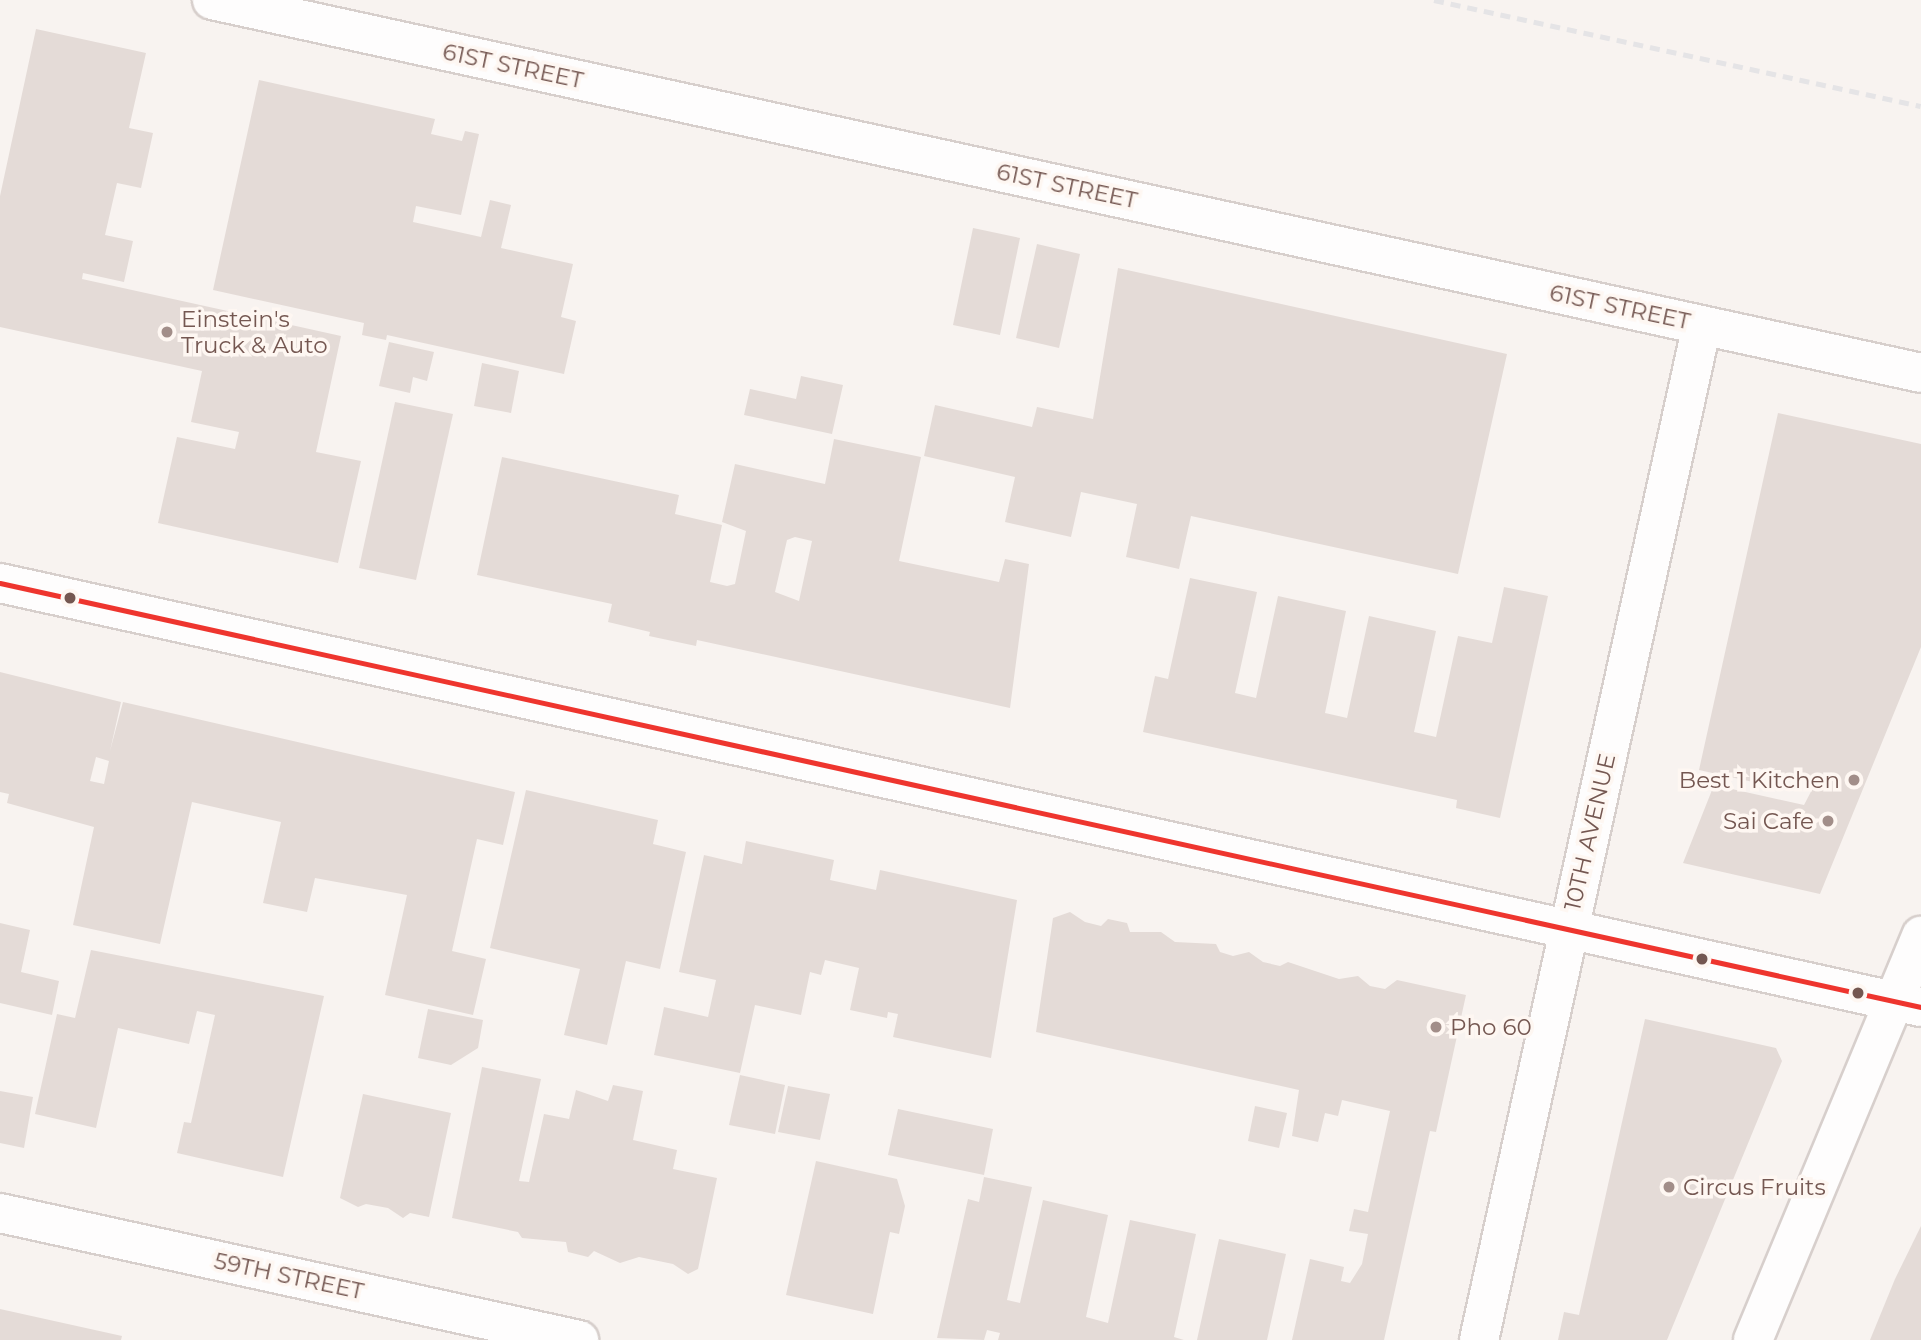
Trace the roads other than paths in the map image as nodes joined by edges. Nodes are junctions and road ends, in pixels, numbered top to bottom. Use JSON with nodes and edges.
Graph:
{"nodes":[{"id":1,"x":212,"y":0,"type":"edge"},
{"id":2,"x":1702,"y":325,"type":"junction"},
{"id":3,"x":1921,"y":373,"type":"edge"},
{"id":4,"x":0,"y":583,"type":"edge"},
{"id":5,"x":1568,"y":928,"type":"junction"},
{"id":6,"x":1921,"y":936,"type":"edge"},
{"id":7,"x":1908,"y":1004,"type":"edge"},
{"id":8,"x":0,"y":1213,"type":"edge"},
{"id":9,"x":579,"y":1340,"type":"edge"},
{"id":10,"x":1479,"y":1340,"type":"edge"},
{"id":11,"x":1753,"y":1340,"type":"edge"}],
"edges":[{"from":1,"to":2,"type":"street","name":"61ST STREET"},
{"from":2,"to":3,"type":"street","name":"61ST STREET"},
{"from":2,"to":5,"type":"street","name":"10TH AVENUE"},
{"from":4,"to":5,"type":"street"},
{"from":5,"to":7,"type":"street"},
{"from":5,"to":10,"type":"street","name":"10TH AVENUE"},
{"from":6,"to":7,"type":"street"},
{"from":7,"to":11,"type":"street"},
{"from":8,"to":9,"type":"street","name":"59TH STREET"}]}
